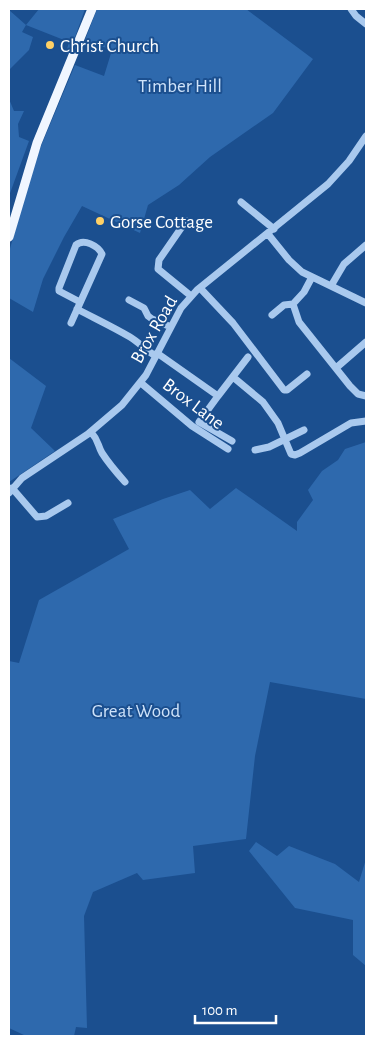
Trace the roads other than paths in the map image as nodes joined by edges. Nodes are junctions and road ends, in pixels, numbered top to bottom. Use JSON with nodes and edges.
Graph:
{"nodes":[{"id":1,"x":92,"y":9,"type":"edge"},
{"id":2,"x":352,"y":9,"type":"edge"},
{"id":3,"x":366,"y":24,"type":"edge"},
{"id":4,"x":366,"y":136,"type":"edge"},
{"id":5,"x":241,"y":204,"type":"dead end"},
{"id":6,"x":186,"y":221,"type":"dead end"},
{"id":7,"x":271,"y":231,"type":"junction"},
{"id":8,"x":9,"y":237,"type":"edge"},
{"id":9,"x":366,"y":245,"type":"edge"},
{"id":10,"x":312,"y":277,"type":"junction"},
{"id":11,"x":331,"y":286,"type":"junction"},
{"id":12,"x":200,"y":288,"type":"junction"},
{"id":13,"x":191,"y":296,"type":"junction"},
{"id":14,"x":129,"y":300,"type":"dead end"},
{"id":15,"x":80,"y":302,"type":"junction"},
{"id":16,"x":366,"y":303,"type":"edge"},
{"id":17,"x":293,"y":304,"type":"junction"},
{"id":18,"x":76,"y":309,"type":"junction"},
{"id":19,"x":272,"y":315,"type":"dead end"},
{"id":20,"x":71,"y":323,"type":"dead end"},
{"id":21,"x":171,"y":327,"type":"junction"},
{"id":22,"x":366,"y":342,"type":"edge"},
{"id":23,"x":157,"y":355,"type":"junction"},
{"id":24,"x":248,"y":357,"type":"dead end"},
{"id":25,"x":336,"y":368,"type":"junction"},
{"id":26,"x":307,"y":374,"type":"dead end"},
{"id":27,"x":233,"y":377,"type":"junction"},
{"id":28,"x":141,"y":382,"type":"junction"},
{"id":29,"x":218,"y":396,"type":"junction"},
{"id":30,"x":366,"y":396,"type":"edge"},
{"id":31,"x":366,"y":421,"type":"edge"},
{"id":32,"x":304,"y":430,"type":"dead end"},
{"id":33,"x":91,"y":432,"type":"junction"},
{"id":34,"x":286,"y":439,"type":"junction"},
{"id":35,"x":232,"y":441,"type":"dead end"},
{"id":36,"x":228,"y":449,"type":"dead end"},
{"id":37,"x":255,"y":450,"type":"dead end"},
{"id":38,"x":125,"y":483,"type":"dead end"},
{"id":39,"x":11,"y":490,"type":"edge"},
{"id":40,"x":68,"y":502,"type":"dead end"}],
"edges":[{"from":1,"to":8,"type":"main road"},
{"from":2,"to":3,"type":"street"},
{"from":4,"to":7,"type":"street","name":"Brox Road"},
{"from":5,"to":7,"type":"street"},
{"from":6,"to":13,"type":"street"},
{"from":7,"to":10,"type":"street"},
{"from":7,"to":12,"type":"street","name":"Brox Road"},
{"from":9,"to":11,"type":"street"},
{"from":10,"to":11,"type":"street"},
{"from":10,"to":17,"type":"street"},
{"from":11,"to":16,"type":"street"},
{"from":12,"to":13,"type":"street","name":"Brox Road"},
{"from":12,"to":26,"type":"street"},
{"from":13,"to":21,"type":"street","name":"Brox Road"},
{"from":14,"to":21,"type":"street"},
{"from":15,"to":15,"type":"street"},
{"from":15,"to":18,"type":"street"},
{"from":17,"to":19,"type":"street"},
{"from":17,"to":25,"type":"street"},
{"from":18,"to":20,"type":"street"},
{"from":18,"to":23,"type":"street"},
{"from":21,"to":23,"type":"street","name":"Brox Road"},
{"from":22,"to":25,"type":"street"},
{"from":23,"to":28,"type":"street","name":"Brox Road"},
{"from":23,"to":29,"type":"street"},
{"from":24,"to":27,"type":"street"},
{"from":25,"to":30,"type":"street"},
{"from":27,"to":29,"type":"street"},
{"from":27,"to":34,"type":"street"},
{"from":28,"to":33,"type":"street","name":"Brox Road"},
{"from":28,"to":36,"type":"street","name":"Brox Lane"},
{"from":29,"to":35,"type":"street"},
{"from":31,"to":34,"type":"street"},
{"from":32,"to":34,"type":"street"},
{"from":33,"to":38,"type":"street"},
{"from":33,"to":39,"type":"street","name":"Brox Road"},
{"from":34,"to":37,"type":"street"},
{"from":39,"to":40,"type":"street"}]}
